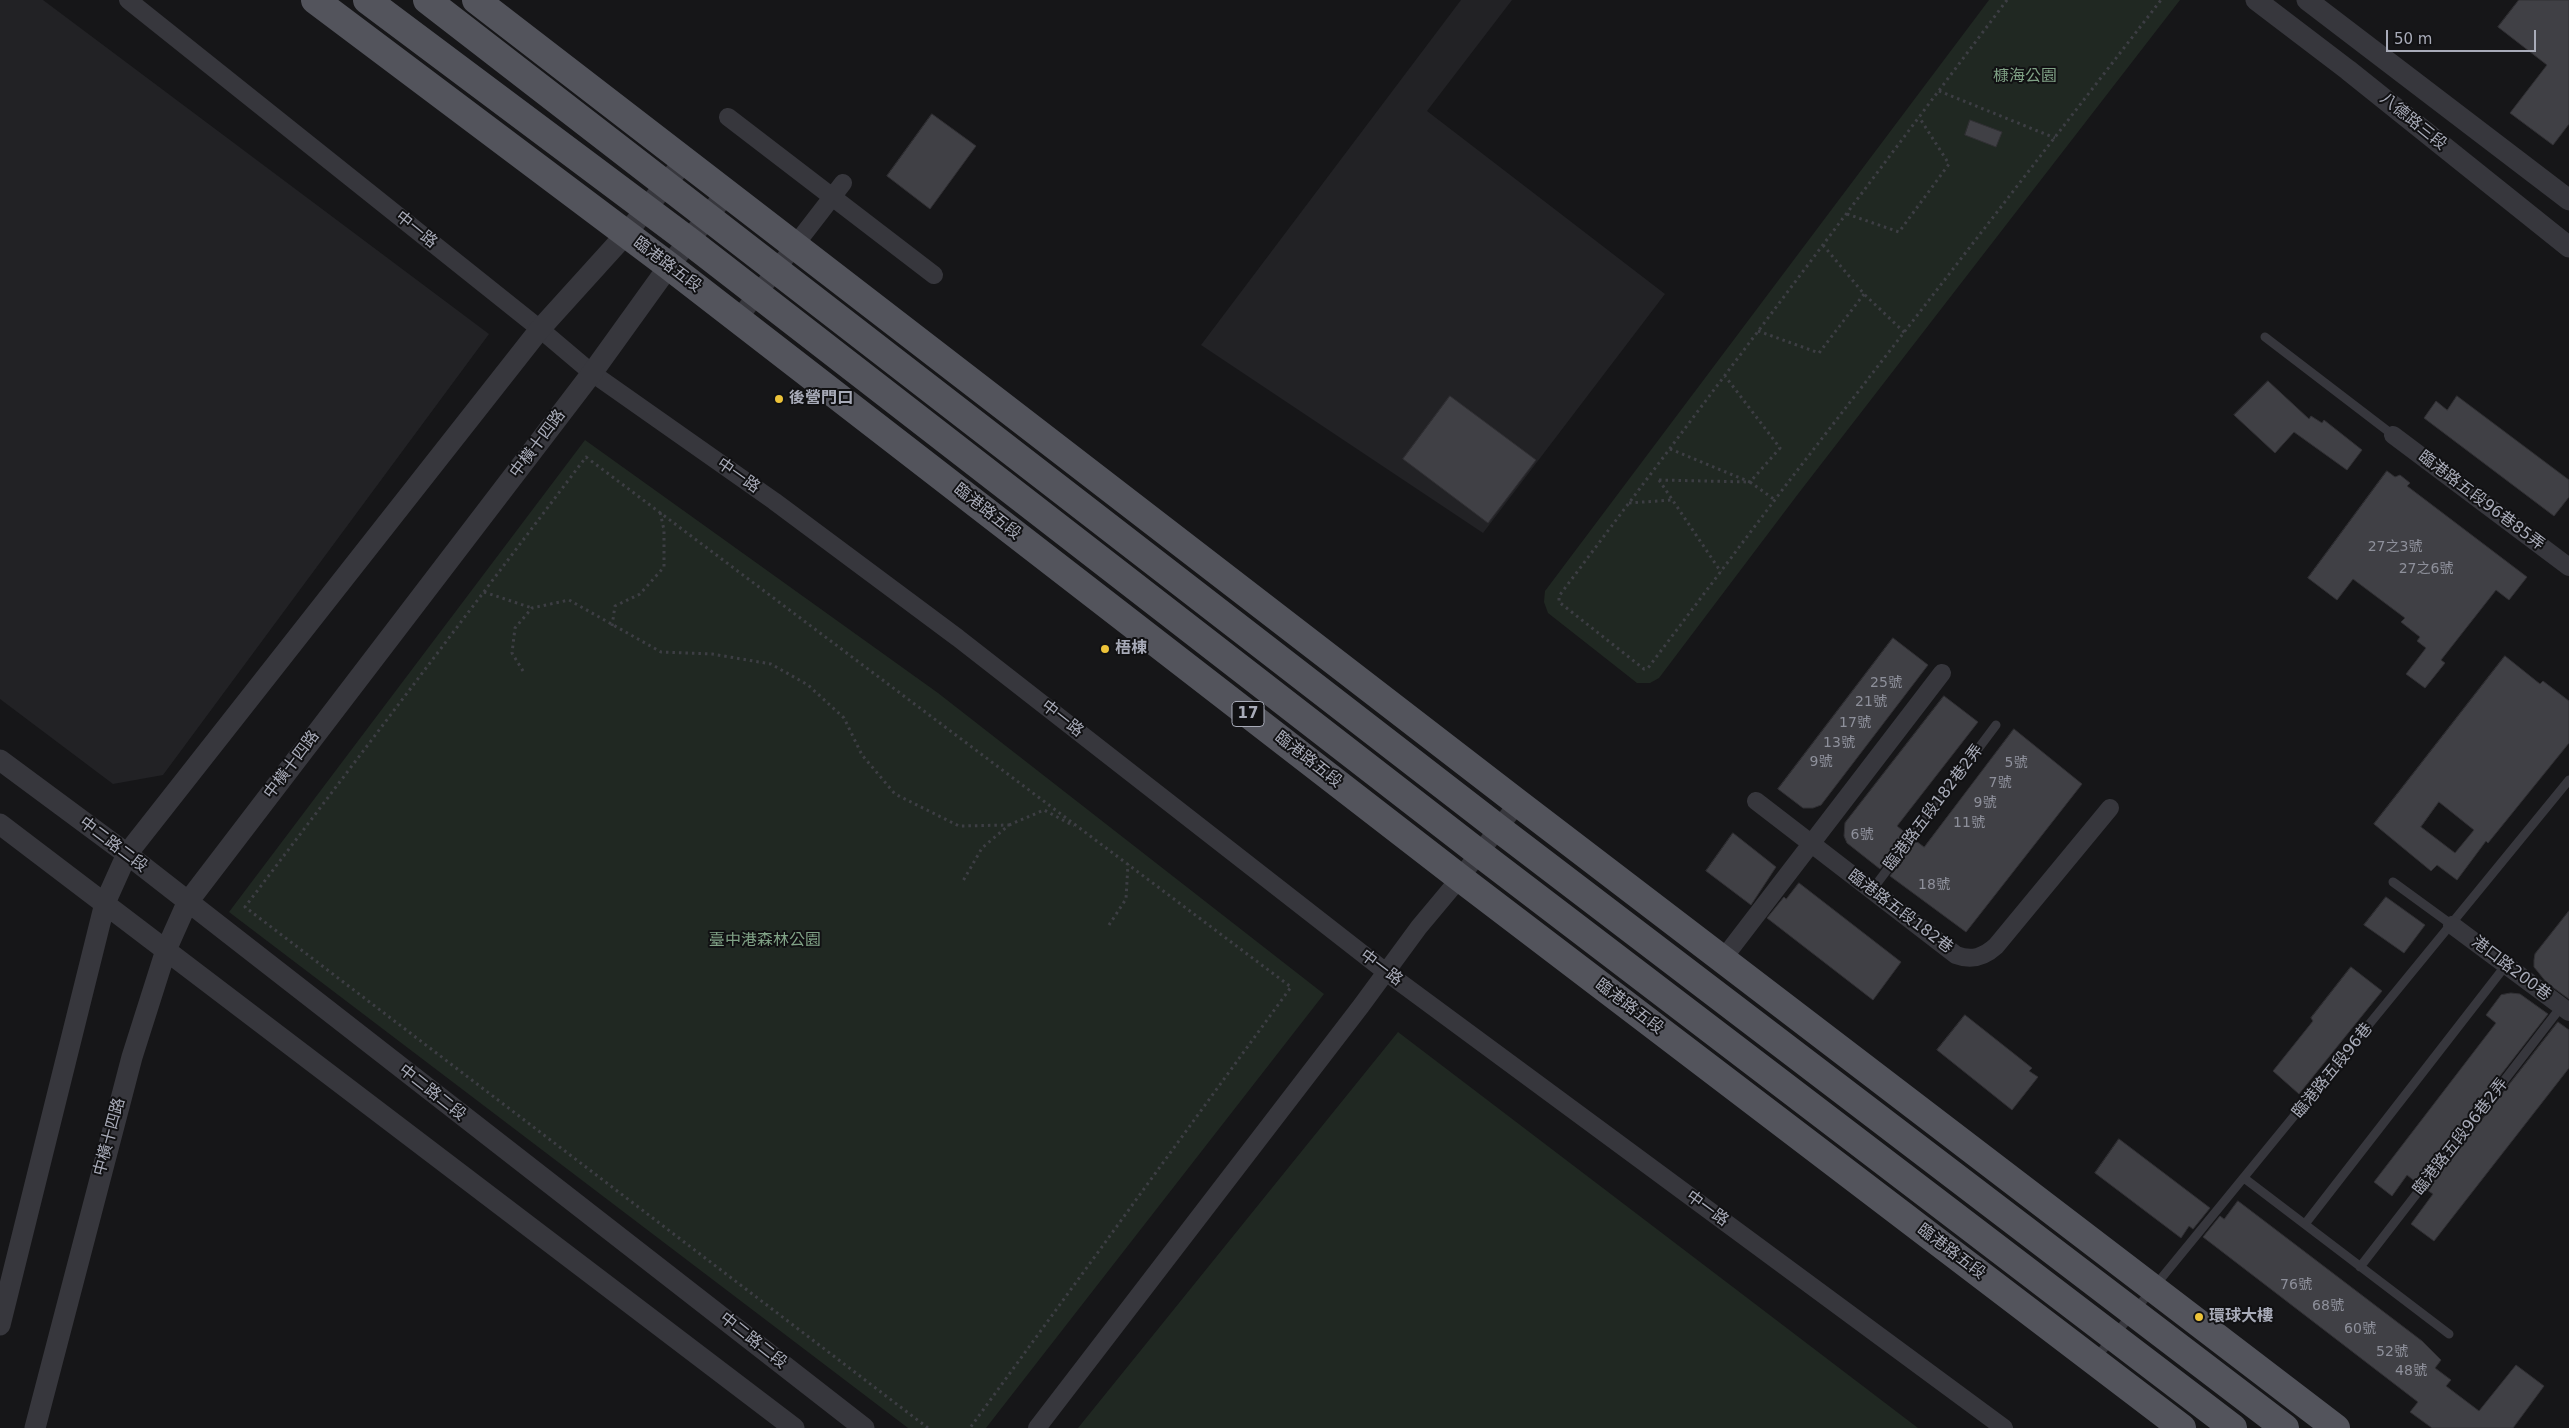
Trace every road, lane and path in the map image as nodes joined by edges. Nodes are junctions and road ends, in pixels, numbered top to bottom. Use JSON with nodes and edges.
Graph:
{"nodes":[{"id":1,"x":128,"y":0,"type":"edge"},
{"id":2,"x":314,"y":0,"type":"edge"},
{"id":3,"x":367,"y":0,"type":"edge"},
{"id":4,"x":427,"y":0,"type":"edge"},
{"id":5,"x":476,"y":0,"type":"edge"},
{"id":6,"x":2007,"y":0,"type":"edge"},
{"id":7,"x":2162,"y":0,"type":"edge"},
{"id":8,"x":2256,"y":0,"type":"edge"},
{"id":9,"x":2307,"y":0,"type":"edge"},
{"id":10,"x":1939,"y":91,"type":"junction"},
{"id":11,"x":728,"y":117,"type":"dead end"},
{"id":12,"x":1919,"y":117,"type":"junction"},
{"id":13,"x":2055,"y":138,"type":"junction"},
{"id":14,"x":685,"y":160,"type":"junction"},
{"id":15,"x":666,"y":184,"type":"junction"},
{"id":16,"x":837,"y":190,"type":"junction"},
{"id":17,"x":727,"y":192,"type":"junction"},
{"id":18,"x":2569,"y":200,"type":"edge"},
{"id":19,"x":646,"y":209,"type":"junction"},
{"id":20,"x":1847,"y":214,"type":"junction"},
{"id":21,"x":708,"y":217,"type":"junction"},
{"id":22,"x":626,"y":234,"type":"junction"},
{"id":23,"x":689,"y":241,"type":"junction"},
{"id":24,"x":795,"y":244,"type":"junction"},
{"id":25,"x":1823,"y":245,"type":"junction"},
{"id":26,"x":2569,"y":247,"type":"edge"},
{"id":27,"x":669,"y":266,"type":"junction"},
{"id":28,"x":776,"y":269,"type":"junction"},
{"id":29,"x":934,"y":275,"type":"dead end"},
{"id":30,"x":757,"y":294,"type":"junction"},
{"id":31,"x":1864,"y":294,"type":"junction"},
{"id":32,"x":738,"y":319,"type":"junction"},
{"id":33,"x":540,"y":329,"type":"junction"},
{"id":34,"x":1758,"y":331,"type":"junction"},
{"id":35,"x":1905,"y":333,"type":"junction"},
{"id":36,"x":2264,"y":338,"type":"dead end"},
{"id":37,"x":592,"y":373,"type":"junction"},
{"id":38,"x":1725,"y":376,"type":"junction"},
{"id":39,"x":2393,"y":435,"type":"joint"},
{"id":40,"x":1670,"y":449,"type":"junction"},
{"id":41,"x":1750,"y":482,"type":"junction"},
{"id":42,"x":1673,"y":500,"type":"junction"},
{"id":43,"x":1775,"y":500,"type":"junction"},
{"id":44,"x":1629,"y":503,"type":"junction"},
{"id":45,"x":660,"y":512,"type":"junction"},
{"id":46,"x":2569,"y":566,"type":"edge"},
{"id":47,"x":1721,"y":572,"type":"junction"},
{"id":48,"x":484,"y":592,"type":"junction"},
{"id":49,"x":532,"y":608,"type":"junction"},
{"id":50,"x":612,"y":626,"type":"junction"},
{"id":51,"x":523,"y":672,"type":"dead end"},
{"id":52,"x":1942,"y":673,"type":"dead end"},
{"id":53,"x":1996,"y":725,"type":"dead end"},
{"id":54,"x":0,"y":760,"type":"edge"},
{"id":55,"x":2569,"y":780,"type":"edge"},
{"id":56,"x":1756,"y":801,"type":"dead end"},
{"id":57,"x":1518,"y":803,"type":"junction"},
{"id":58,"x":2110,"y":808,"type":"dead end"},
{"id":59,"x":0,"y":824,"type":"edge"},
{"id":60,"x":1009,"y":824,"type":"junction"},
{"id":61,"x":1498,"y":828,"type":"junction"},
{"id":62,"x":1083,"y":831,"type":"junction"},
{"id":63,"x":1810,"y":843,"type":"junction"},
{"id":64,"x":1479,"y":853,"type":"junction"},
{"id":65,"x":127,"y":854,"type":"junction"},
{"id":66,"x":1128,"y":864,"type":"junction"},
{"id":67,"x":1460,"y":878,"type":"junction"},
{"id":68,"x":962,"y":881,"type":"dead end"},
{"id":69,"x":2393,"y":882,"type":"dead end"},
{"id":70,"x":1872,"y":890,"type":"junction"},
{"id":71,"x":187,"y":903,"type":"junction"},
{"id":72,"x":106,"y":904,"type":"junction"},
{"id":73,"x":1110,"y":925,"type":"dead end"},
{"id":74,"x":2452,"y":925,"type":"junction"},
{"id":75,"x":166,"y":950,"type":"junction"},
{"id":76,"x":1722,"y":960,"type":"junction"},
{"id":77,"x":2506,"y":965,"type":"junction"},
{"id":78,"x":1386,"y":972,"type":"junction"},
{"id":79,"x":2565,"y":1010,"type":"edge"},
{"id":80,"x":2244,"y":1178,"type":"junction"},
{"id":81,"x":2305,"y":1224,"type":"junction"},
{"id":82,"x":2360,"y":1266,"type":"junction"},
{"id":83,"x":2153,"y":1289,"type":"junction"},
{"id":84,"x":2133,"y":1313,"type":"junction"},
{"id":85,"x":0,"y":1325,"type":"edge"},
{"id":86,"x":2449,"y":1334,"type":"dead end"},
{"id":87,"x":2114,"y":1337,"type":"junction"},
{"id":88,"x":2094,"y":1360,"type":"junction"},
{"id":89,"x":35,"y":1428,"type":"edge"},
{"id":90,"x":794,"y":1428,"type":"edge"},
{"id":91,"x":864,"y":1428,"type":"edge"},
{"id":92,"x":928,"y":1428,"type":"edge"},
{"id":93,"x":970,"y":1428,"type":"edge"},
{"id":94,"x":1037,"y":1428,"type":"edge"},
{"id":95,"x":2004,"y":1428,"type":"edge"},
{"id":96,"x":2182,"y":1428,"type":"edge"},
{"id":97,"x":2233,"y":1428,"type":"edge"},
{"id":98,"x":2285,"y":1428,"type":"edge"},
{"id":99,"x":2336,"y":1428,"type":"edge"}],
"edges":[{"from":1,"to":33,"type":"street","name":"中一路"},
{"from":2,"to":22,"type":"main road","name":"臨港路五段","number":"17"},
{"from":3,"to":19,"type":"main road","name":"臨港路五段","number":"17"},
{"from":4,"to":15,"type":"main road"},
{"from":5,"to":14,"type":"main road"},
{"from":6,"to":10,"type":"path"},
{"from":7,"to":13,"type":"path"},
{"from":8,"to":26,"type":"street","name":"八德路三段"},
{"from":9,"to":18,"type":"street","name":"八德路三段"},
{"from":10,"to":12,"type":"path"},
{"from":10,"to":13,"type":"path"},
{"from":11,"to":16,"type":"street"},
{"from":12,"to":20,"type":"path"},
{"from":12,"to":20,"type":"path"},
{"from":13,"to":35,"type":"path"},
{"from":14,"to":15,"type":"street"},
{"from":14,"to":17,"type":"main road"},
{"from":15,"to":19,"type":"street"},
{"from":15,"to":21,"type":"main road"},
{"from":16,"to":24,"type":"street"},
{"from":16,"to":29,"type":"street"},
{"from":17,"to":21,"type":"street","name":"中橫十四路"},
{"from":17,"to":24,"type":"main road"},
{"from":19,"to":22,"type":"street"},
{"from":19,"to":23,"type":"main road","name":"臨港路五段","number":"17"},
{"from":20,"to":25,"type":"path"},
{"from":21,"to":23,"type":"street","name":"中橫十四路"},
{"from":21,"to":28,"type":"main road"},
{"from":22,"to":27,"type":"main road","name":"臨港路五段","number":"17"},
{"from":22,"to":33,"type":"street"},
{"from":23,"to":27,"type":"street","name":"中橫十四路"},
{"from":23,"to":30,"type":"main road","name":"臨港路五段","number":"17"},
{"from":24,"to":28,"type":"street"},
{"from":24,"to":57,"type":"main road"},
{"from":25,"to":31,"type":"path"},
{"from":25,"to":34,"type":"path"},
{"from":27,"to":32,"type":"main road","name":"臨港路五段","number":"17"},
{"from":27,"to":37,"type":"street","name":"中橫十四路"},
{"from":28,"to":30,"type":"street"},
{"from":28,"to":61,"type":"main road"},
{"from":30,"to":32,"type":"street"},
{"from":30,"to":64,"type":"main road","name":"臨港路五段","number":"17"},
{"from":31,"to":34,"type":"path"},
{"from":31,"to":35,"type":"path"},
{"from":32,"to":67,"type":"main road","name":"臨港路五段","number":"17"},
{"from":33,"to":37,"type":"street","name":"中一路"},
{"from":33,"to":65,"type":"street"},
{"from":34,"to":38,"type":"path"},
{"from":35,"to":43,"type":"path"},
{"from":36,"to":39,"type":"lane"},
{"from":37,"to":71,"type":"street","name":"中橫十四路"},
{"from":37,"to":78,"type":"street","name":"中一路"},
{"from":38,"to":40,"type":"path"},
{"from":38,"to":41,"type":"path"},
{"from":39,"to":46,"type":"street","name":"臨港路五段96巷85弄"},
{"from":40,"to":41,"type":"path"},
{"from":40,"to":44,"type":"path"},
{"from":41,"to":42,"type":"path"},
{"from":41,"to":43,"type":"path"},
{"from":42,"to":44,"type":"path"},
{"from":42,"to":47,"type":"path"},
{"from":43,"to":47,"type":"path"},
{"from":44,"to":47,"type":"path"},
{"from":45,"to":48,"type":"path"},
{"from":45,"to":50,"type":"path"},
{"from":45,"to":62,"type":"path"},
{"from":48,"to":49,"type":"path"},
{"from":48,"to":92,"type":"path"},
{"from":49,"to":50,"type":"path"},
{"from":49,"to":51,"type":"path"},
{"from":50,"to":60,"type":"path"},
{"from":52,"to":63,"type":"street"},
{"from":53,"to":70,"type":"lane","name":"臨港路五段182巷2弄"},
{"from":54,"to":65,"type":"street","name":"中二路二段"},
{"from":55,"to":74,"type":"lane","name":"臨港路五段96巷"},
{"from":56,"to":63,"type":"street","name":"臨港路五段182巷"},
{"from":57,"to":61,"type":"street"},
{"from":57,"to":76,"type":"main road"},
{"from":58,"to":70,"type":"street","name":"臨港路五段182巷"},
{"from":59,"to":72,"type":"street"},
{"from":60,"to":62,"type":"path"},
{"from":60,"to":68,"type":"path"},
{"from":61,"to":64,"type":"street"},
{"from":61,"to":84,"type":"main road"},
{"from":62,"to":66,"type":"path"},
{"from":63,"to":70,"type":"street","name":"臨港路五段182巷"},
{"from":63,"to":76,"type":"street"},
{"from":64,"to":67,"type":"street"},
{"from":64,"to":87,"type":"main road","name":"臨港路五段","number":"17"},
{"from":65,"to":71,"type":"street","name":"中二路二段"},
{"from":65,"to":72,"type":"street"},
{"from":66,"to":73,"type":"path"},
{"from":66,"to":93,"type":"path"},
{"from":67,"to":78,"type":"street"},
{"from":67,"to":88,"type":"main road","name":"臨港路五段","number":"17"},
{"from":69,"to":74,"type":"lane"},
{"from":71,"to":75,"type":"street","name":"中橫十四路"},
{"from":71,"to":91,"type":"street","name":"中二路二段"},
{"from":72,"to":75,"type":"street"},
{"from":72,"to":85,"type":"street"},
{"from":74,"to":77,"type":"street","name":"港口路200巷"},
{"from":74,"to":80,"type":"lane","name":"臨港路五段96巷"},
{"from":75,"to":89,"type":"street","name":"中橫十四路"},
{"from":75,"to":90,"type":"street"},
{"from":76,"to":83,"type":"main road"},
{"from":77,"to":79,"type":"street","name":"港口路200巷"},
{"from":77,"to":81,"type":"lane"},
{"from":78,"to":94,"type":"street"},
{"from":78,"to":95,"type":"street","name":"中一路"},
{"from":79,"to":82,"type":"lane","name":"臨港路五段96巷2弄"},
{"from":80,"to":81,"type":"lane"},
{"from":80,"to":83,"type":"lane","name":"臨港路五段96巷"},
{"from":81,"to":82,"type":"lane"},
{"from":82,"to":86,"type":"lane"},
{"from":83,"to":84,"type":"lane","name":"臨港路五段96巷"},
{"from":83,"to":99,"type":"main road"},
{"from":84,"to":87,"type":"lane","name":"臨港路五段96巷"},
{"from":84,"to":98,"type":"main road"},
{"from":87,"to":88,"type":"lane","name":"臨港路五段96巷"},
{"from":87,"to":97,"type":"main road","name":"臨港路五段","number":"17"},
{"from":88,"to":96,"type":"main road","name":"臨港路五段","number":"17"}]}
